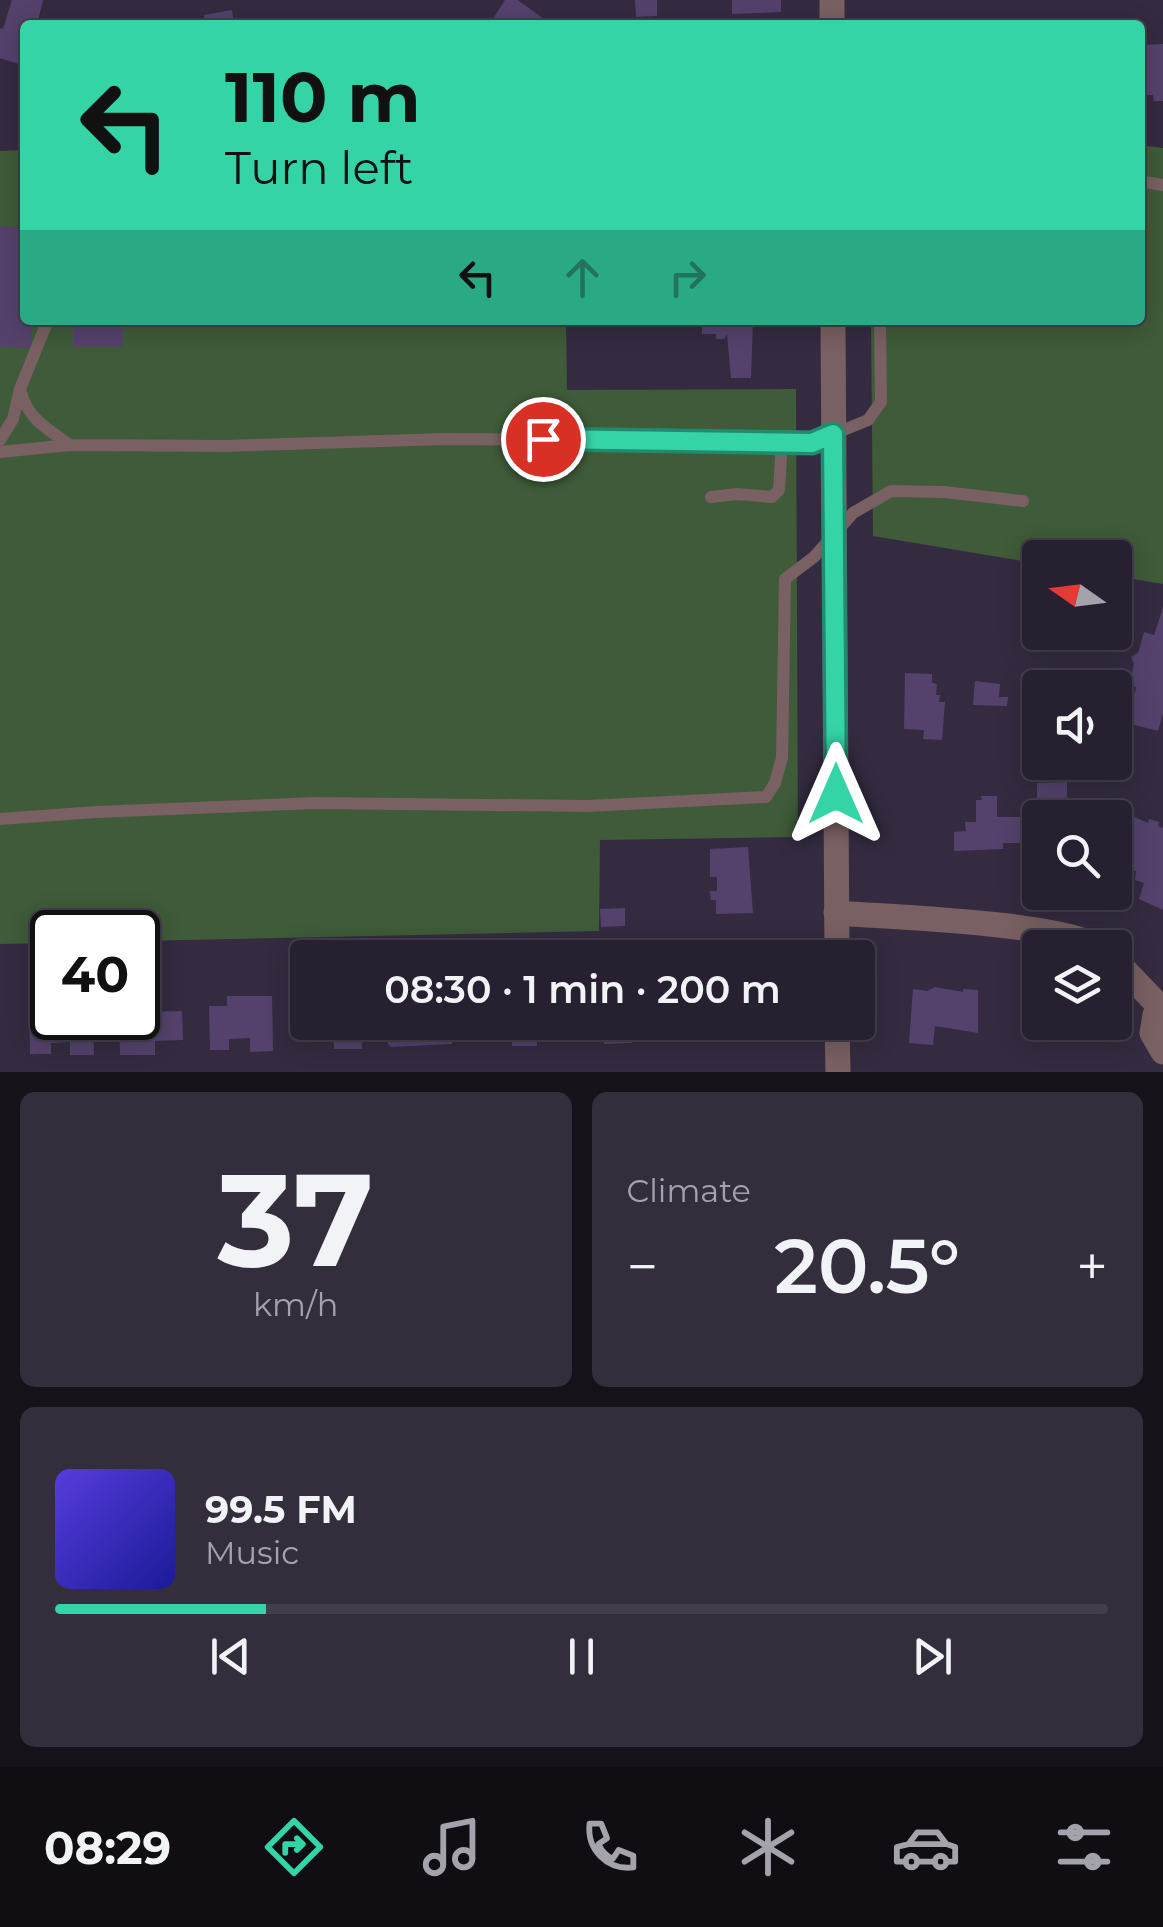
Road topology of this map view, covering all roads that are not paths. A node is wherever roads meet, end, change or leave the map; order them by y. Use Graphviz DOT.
graph roads {
  1 [pos="46,325"];
  2 [pos="832,325"];
  3 [pos="880,325"];
  4 [pos="20,390"];
  5 [pos="833,434"];
  6 [pos="0,440"];
  7 [pos="778,442"];
  8 [pos="70,445"];
  9 [pos="0,452"];
  10 [pos="711,497"];
  11 [pos="1022,501"];
  12 [pos="833,535"];
  13 [pos="0,819"];
  14 [pos="836,913"];
  15 [pos="1031,930"];
  16 [pos="836,940"];
  17 [pos="1132,977"];
  18 [pos="1162,1007"];
  19 [pos="837,1040"];
  20 [pos="1163,1052"];
  21 [pos="838,1072"];
  1 -- 4 [label="lane"];
  2 -- 5 [label="street"];
  3 -- 5 [label="lane"];
  4 -- 6 [label="lane"];
  4 -- 8 [label="lane"];
  5 -- 7 [label="lane"];
  5 -- 12 [label="street"];
  7 -- 8 [label="lane"];
  7 -- 10 [label="lane"];
  8 -- 9 [label="lane"];
  11 -- 12 [label="lane"];
  12 -- 13 [label="lane"];
  12 -- 14 [label="street"];
  14 -- 15 [label="street"];
  14 -- 16 [label="street"];
  17 -- 18 [label="street"];
  18 -- 20 [label="street"];
  19 -- 21 [label="street"];
}
